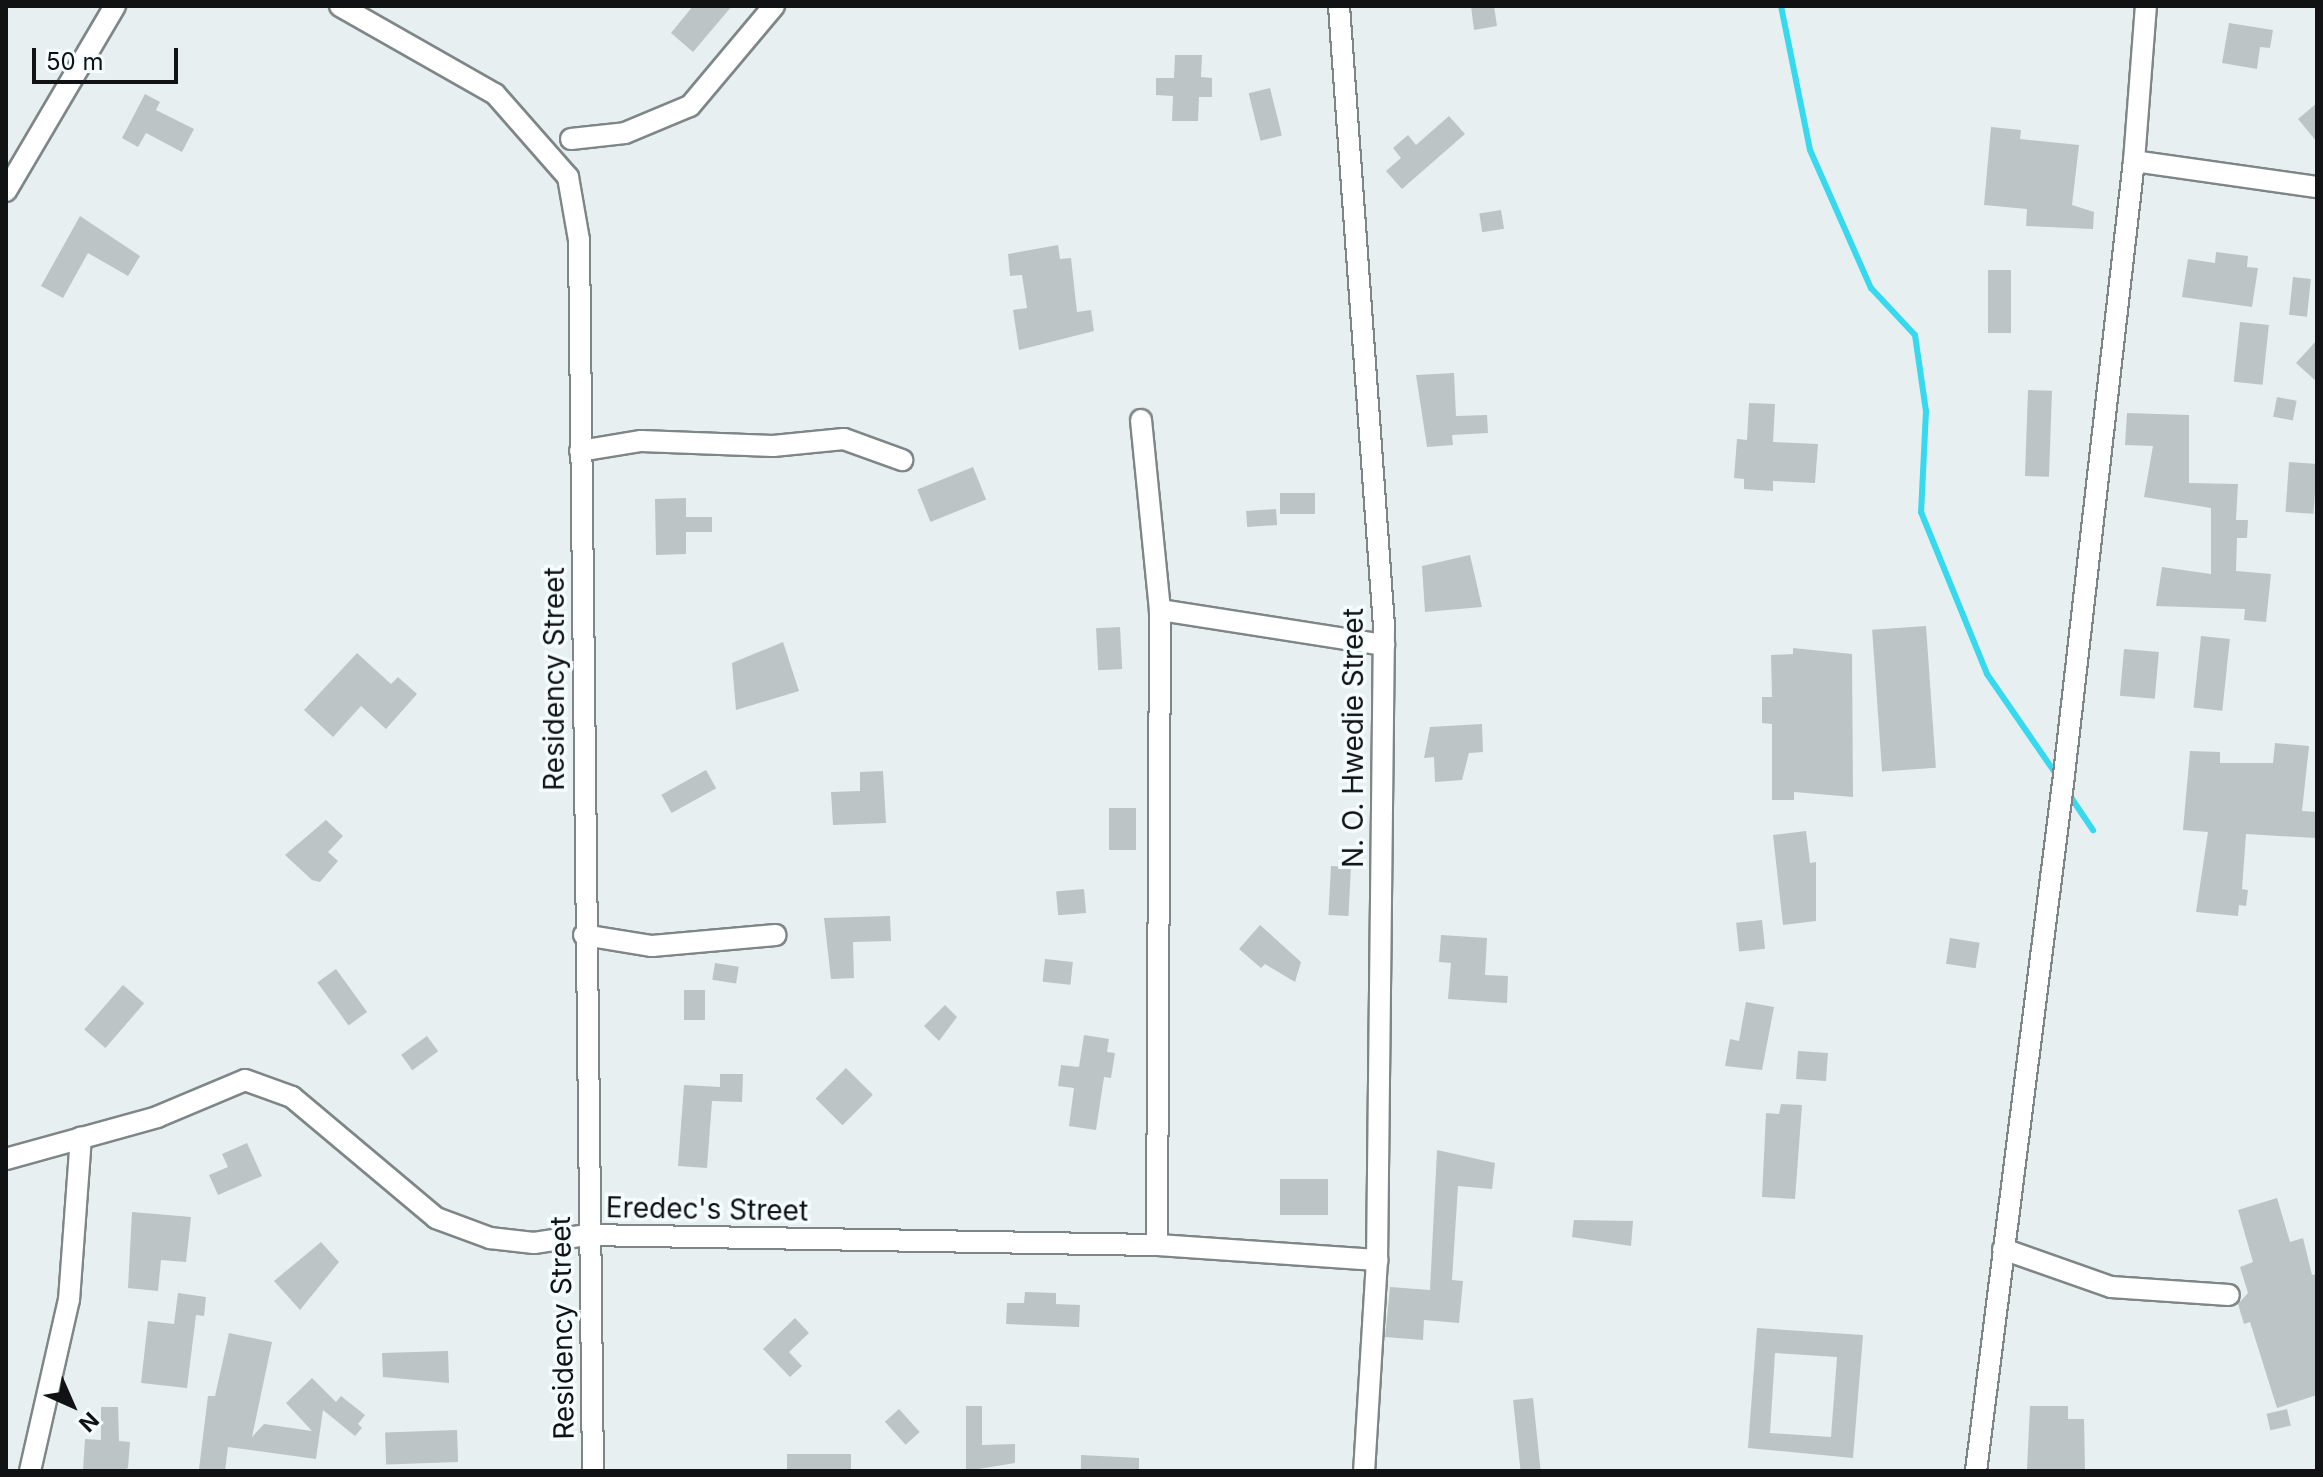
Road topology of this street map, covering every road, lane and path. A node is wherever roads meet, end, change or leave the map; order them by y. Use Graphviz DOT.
graph roads {
  1 [pos="115,6"];
  2 [pos="340,6"];
  3 [pos="774,6"];
  4 [pos="1339,6"];
  5 [pos="2146,6"];
  6 [pos="571,139"];
  7 [pos="2134,161"];
  8 [pos="2317,187"];
  9 [pos="6,191"];
  10 [pos="1141,420"];
  11 [pos="580,451"];
  12 [pos="902,460"];
  13 [pos="1160,610"];
  14 [pos="1384,645"];
  15 [pos="584,935"];
  16 [pos="776,935"];
  17 [pos="81,1137"];
  18 [pos="6,1159"];
  19 [pos="587,1235"];
  20 [pos="1157,1245"];
  21 [pos="2003,1249"];
  22 [pos="1377,1260"];
  23 [pos="2229,1295"];
  24 [pos="30,1471"];
  25 [pos="593,1471"];
  26 [pos="1364,1471"];
  27 [pos="1976,1471"];
  1 -- 9 [label="street"];
  2 -- 11 [label="street, Residency Street"];
  3 -- 6 [label="street"];
  4 -- 14 [label="street, N. O. Hwedie Street"];
  5 -- 7 [label="street"];
  7 -- 8 [label="street"];
  7 -- 21 [label="street"];
  10 -- 13 [label="street"];
  11 -- 12 [label="street"];
  11 -- 15 [label="street, Residency Street"];
  13 -- 14 [label="street"];
  13 -- 20 [label="street"];
  14 -- 22 [label="street, N. O. Hwedie Street"];
  15 -- 16 [label="street"];
  15 -- 19 [label="street, Residency Street"];
  17 -- 18 [label="street, Eredec's Street"];
  17 -- 19 [label="street, Eredec's Street"];
  17 -- 24 [label="street"];
  19 -- 20 [label="street, Eredec's Street"];
  19 -- 25 [label="street, Residency Street"];
  20 -- 22 [label="street, Eredec's Street"];
  21 -- 23 [label="street"];
  21 -- 27 [label="street"];
  22 -- 26 [label="street, N. O. Hwedie Street"];
}
